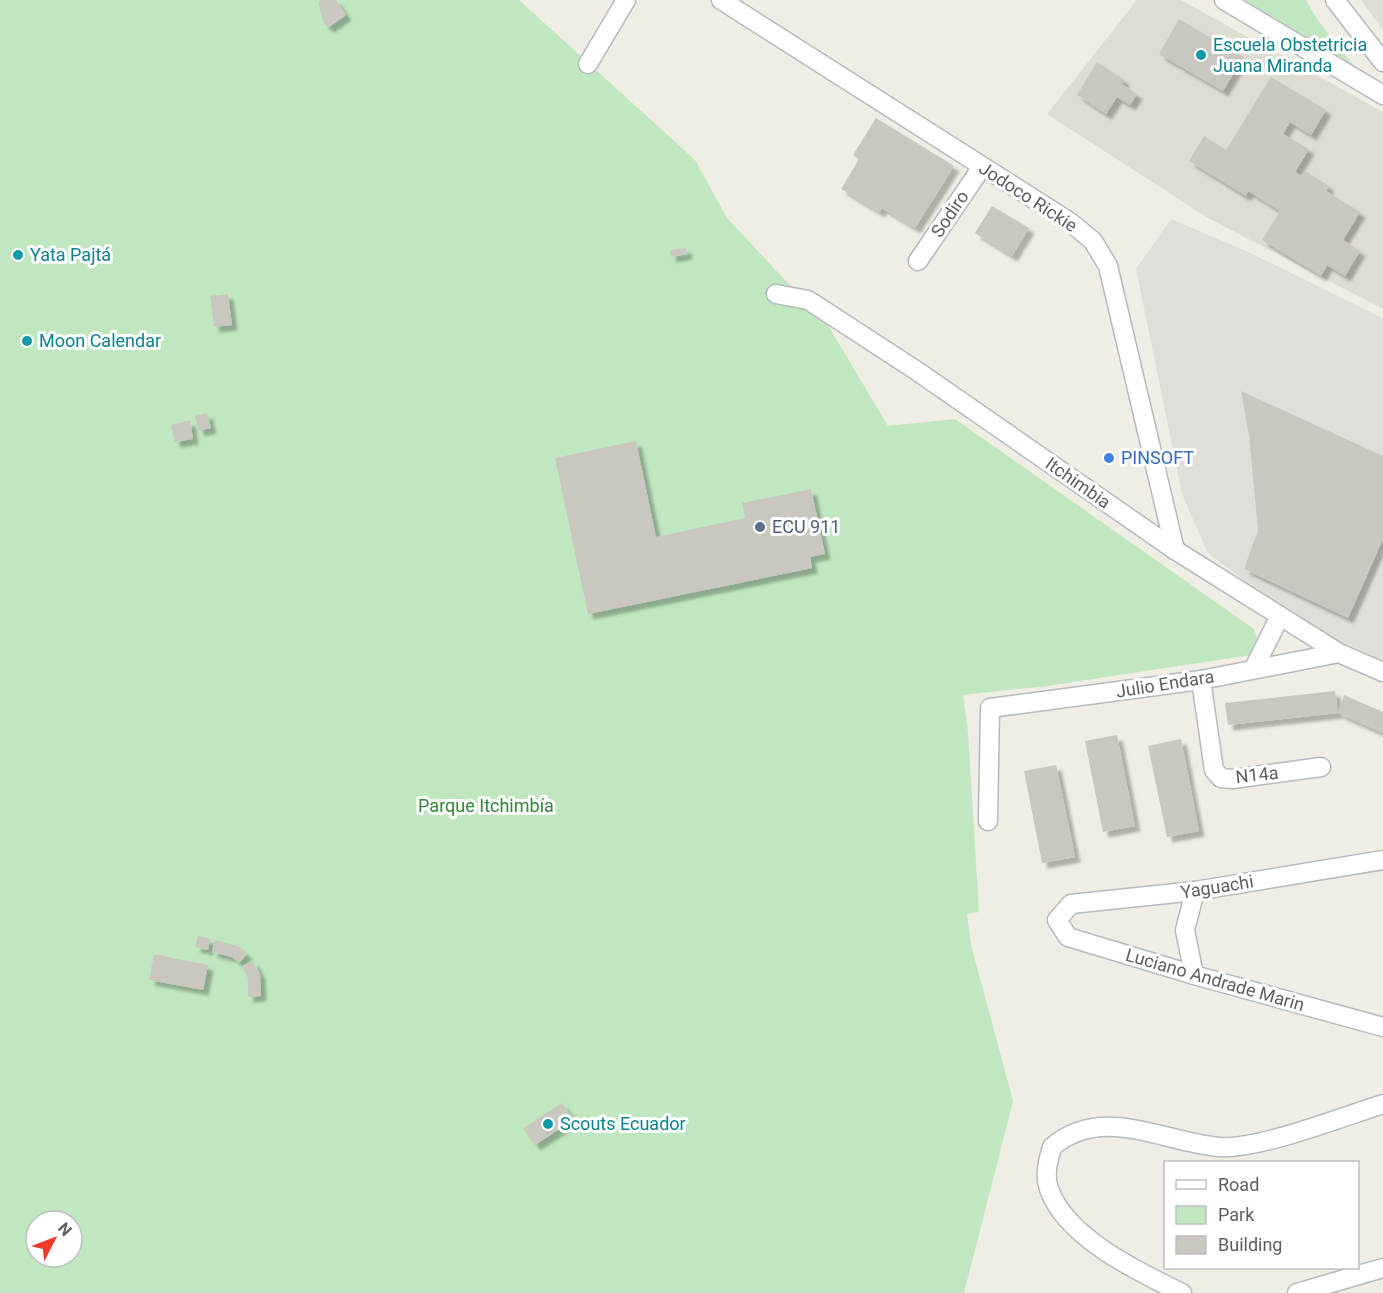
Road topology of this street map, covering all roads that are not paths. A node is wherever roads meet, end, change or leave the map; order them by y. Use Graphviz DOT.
graph roads {
  1 [pos="626,0"];
  2 [pos="721,0"];
  3 [pos="1224,0"];
  4 [pos="1335,0"];
  5 [pos="1383,62"];
  6 [pos="588,64"];
  7 [pos="1383,95"];
  8 [pos="982,166"];
  9 [pos="918,261"];
  10 [pos="776,294"];
  11 [pos="1175,550"];
  12 [pos="1280,616"];
  13 [pos="1340,653"];
  14 [pos="1254,668"];
  15 [pos="1383,672"];
  16 [pos="1201,680"];
  17 [pos="1321,767"];
  18 [pos="988,821"];
  19 [pos="1383,860"];
  20 [pos="1195,891"];
  21 [pos="1057,920"];
  22 [pos="1194,975"];
  23 [pos="1383,1027"];
  24 [pos="1383,1104"];
  25 [pos="1383,1268"];
  26 [pos="1182,1293"];
  27 [pos="1297,1293"];
  1 -- 6 [label="street"];
  2 -- 8 [label="street, Jodoco Rickie"];
  3 -- 7 [label="street"];
  4 -- 5 [label="street"];
  8 -- 9 [label="street, Sodiro"];
  8 -- 11 [label="street, Jodoco Rickie"];
  10 -- 11 [label="street, Itchimbia"];
  11 -- 12 [label="street, Itchimbia"];
  12 -- 13 [label="street, Itchimbia"];
  12 -- 14 [label="street"];
  13 -- 14 [label="street, Julio Endara"];
  13 -- 15 [label="street, Itchimbia"];
  14 -- 16 [label="street, Julio Endara"];
  16 -- 17 [label="street, N14a"];
  16 -- 18 [label="street, Julio Endara"];
  19 -- 20 [label="street, Yaguachi"];
  20 -- 21 [label="street, Yaguachi"];
  20 -- 22 [label="street"];
  21 -- 22 [label="street, Luciano Andrade Marin"];
  22 -- 23 [label="street, Luciano Andrade Marin"];
  24 -- 26 [label="street"];
  25 -- 27 [label="street"];
}
